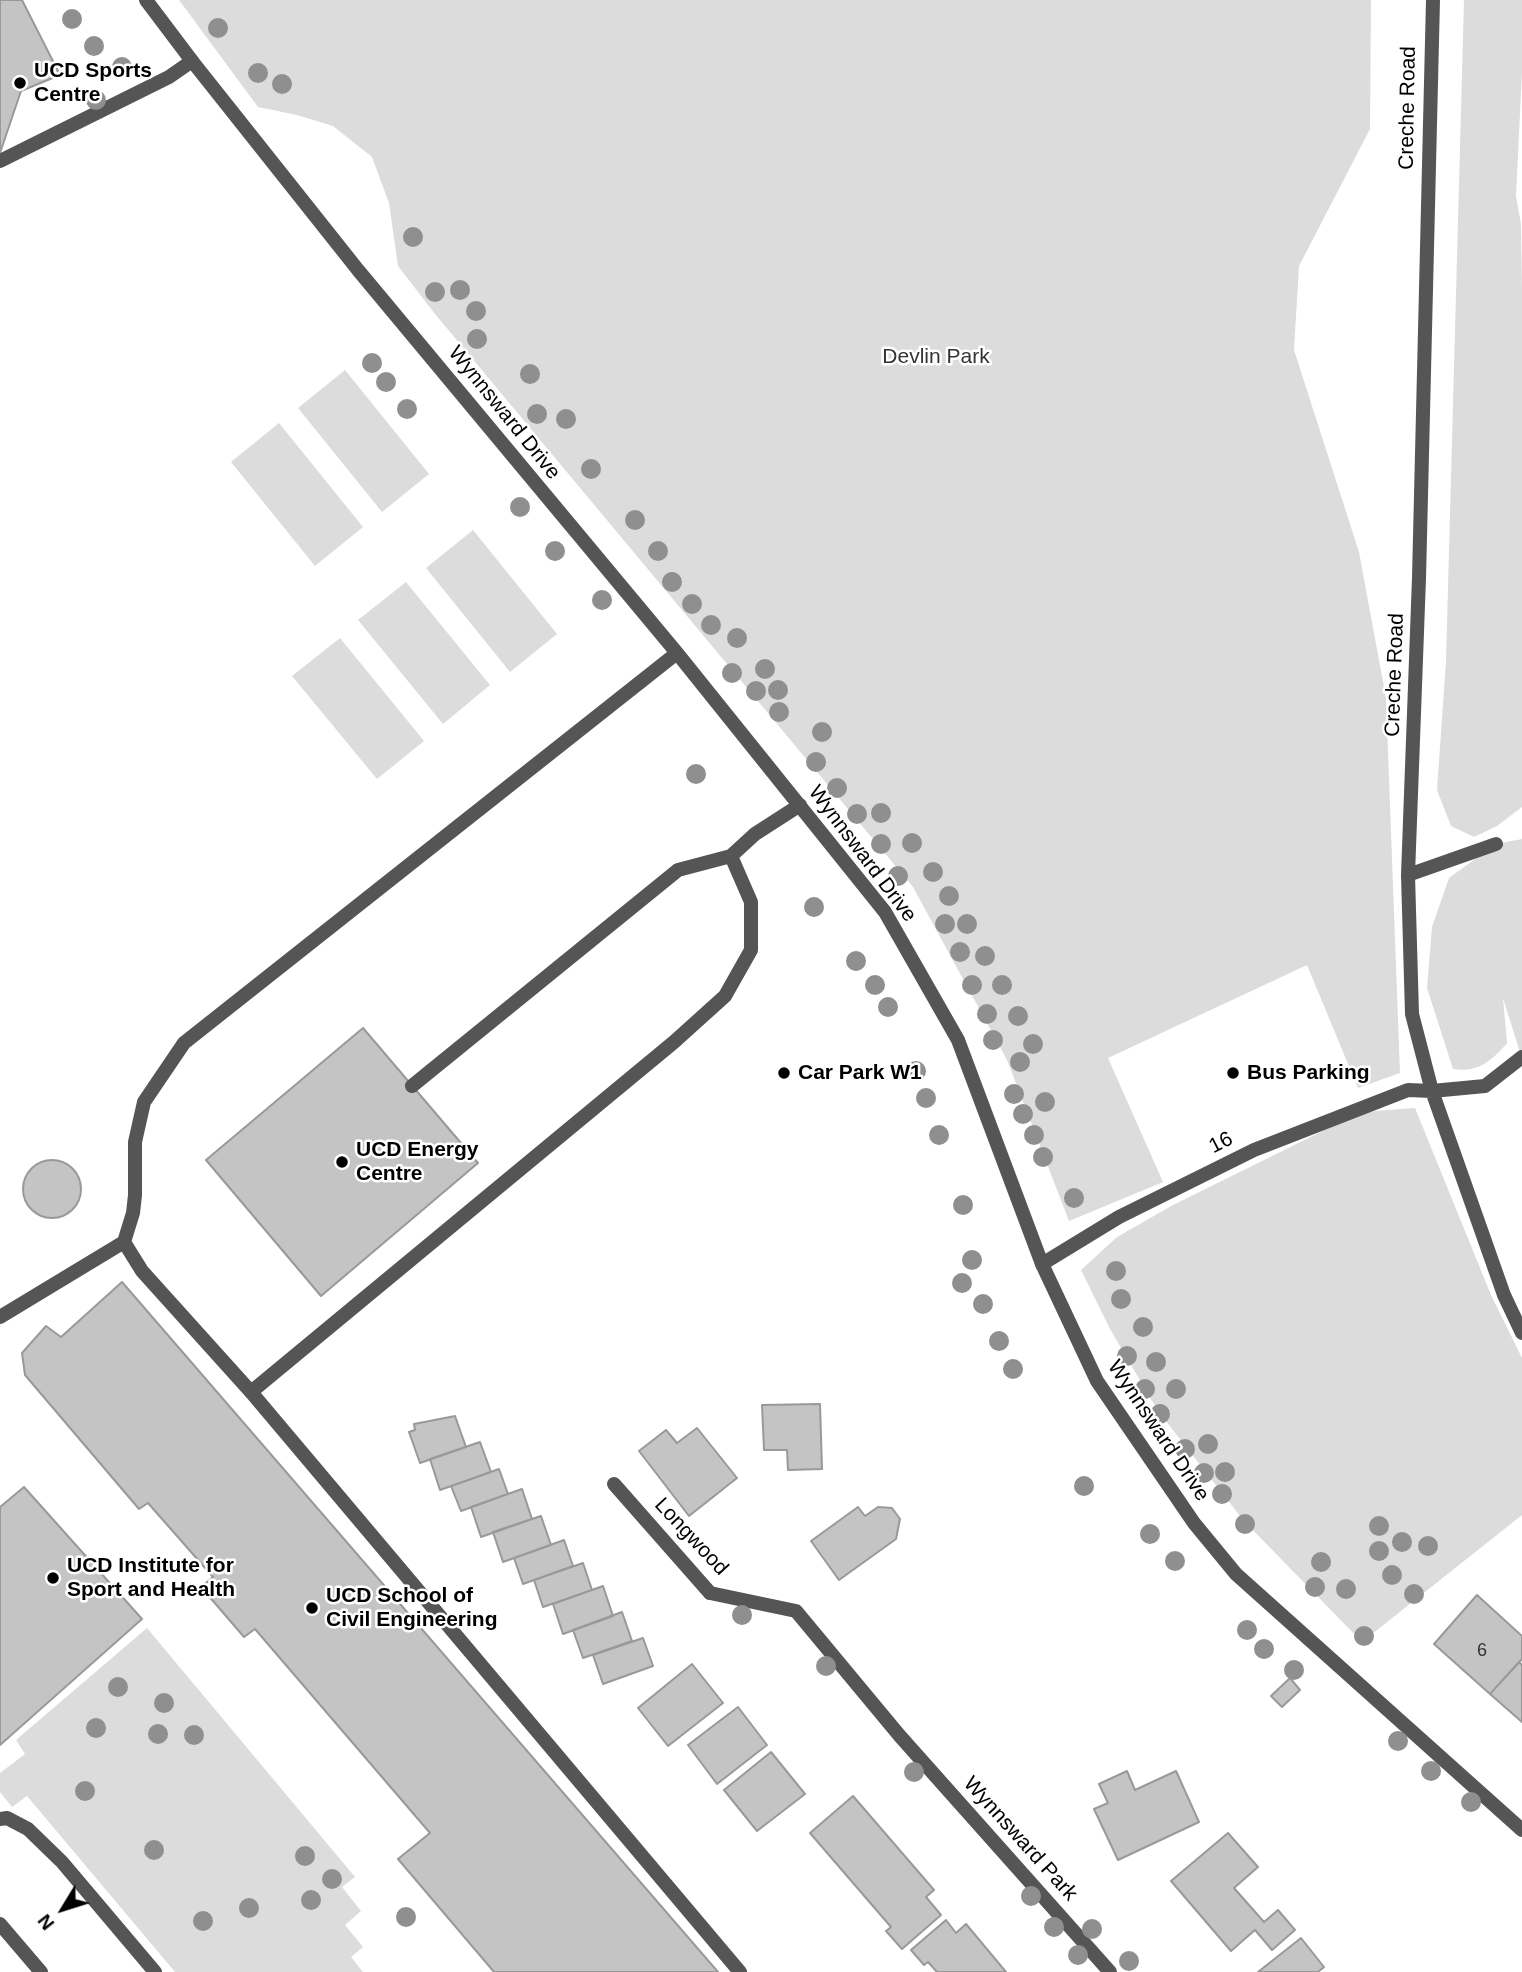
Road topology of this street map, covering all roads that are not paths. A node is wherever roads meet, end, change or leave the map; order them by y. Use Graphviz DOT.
graph roads {
  1 [pos="146,0"];
  2 [pos="1433,0"];
  3 [pos="192,61"];
  4 [pos="0,161"];
  5 [pos="677,653"];
  6 [pos="800,805"];
  7 [pos="1496,844"];
  8 [pos="731,856"];
  9 [pos="1408,875"];
  10 [pos="1522,1057"];
  11 [pos="412,1086"];
  12 [pos="1432,1091"];
  13 [pos="124,1242"];
  14 [pos="1042,1264"];
  15 [pos="0,1317"];
  16 [pos="1522,1333"];
  17 [pos="250,1392"];
  18 [pos="614,1484"];
  19 [pos="899,1735"];
  20 [pos="0,1819"];
  21 [pos="1522,1829"];
  22 [pos="0,1924"];
  23 [pos="41,1972"];
  24 [pos="155,1972"];
  25 [pos="740,1972"];
  26 [pos="1110,1972"];
  1 -- 3 [label="street, Wynnsward Drive"];
  2 -- 9 [label="street, Creche Road"];
  3 -- 4 [label="street"];
  3 -- 5 [label="street, Wynnsward Drive"];
  5 -- 6 [label="street, Wynnsward Drive"];
  5 -- 13 [label="street"];
  6 -- 8 [label="street"];
  6 -- 14 [label="street, Wynnsward Drive"];
  7 -- 9 [label="street"];
  8 -- 11 [label="street"];
  8 -- 17 [label="street"];
  9 -- 12 [label="street, Creche Road"];
  10 -- 12 [label="street, 16"];
  12 -- 14 [label="street, 16"];
  12 -- 16 [label="street, Creche Road"];
  13 -- 15 [label="street"];
  13 -- 17 [label="street"];
  14 -- 21 [label="street, Wynnsward Drive"];
  17 -- 25 [label="street"];
  18 -- 19 [label="street, Longwood"];
  19 -- 26 [label="street, Wynnsward Park"];
  20 -- 24 [label="street"];
  22 -- 23 [label="street"];
}
